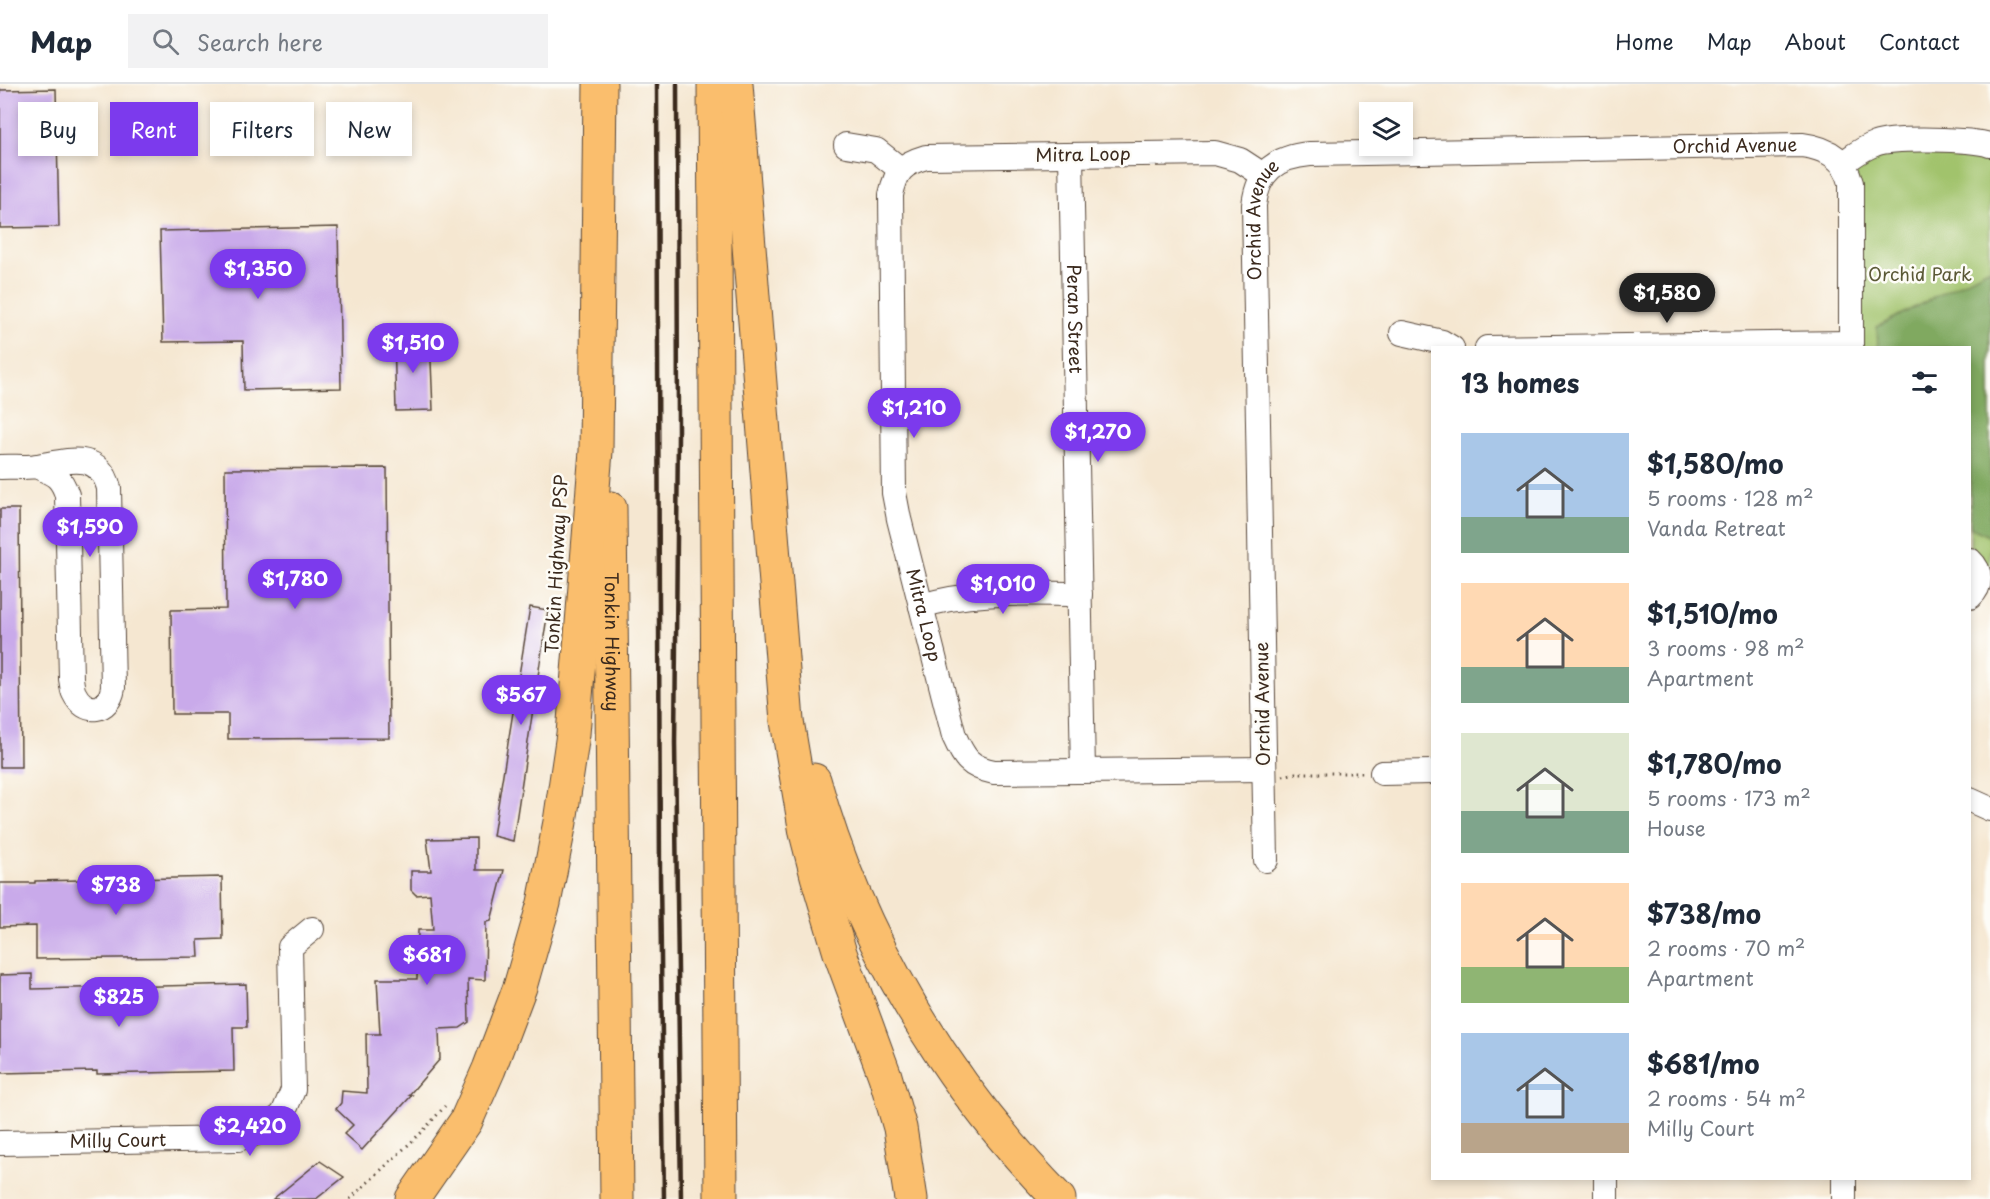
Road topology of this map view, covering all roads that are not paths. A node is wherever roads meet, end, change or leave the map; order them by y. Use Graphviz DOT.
graph roads {
  1 [pos="600,84"];
  2 [pos="606,84"];
  3 [pos="714,84"];
  4 [pos="736,84"];
  5 [pos="846,145"];
  6 [pos="1990,145"];
  7 [pos="1071,155"];
  8 [pos="1843,163"];
  9 [pos="900,169"];
  10 [pos="1263,175"];
  11 [pos="1402,333"];
  12 [pos="1850,345"];
  13 [pos="1449,346"];
  14 [pos="1496,346"];
  15 [pos="0,466"];
  16 [pos="36,466"];
  17 [pos="1979,572"];
  18 [pos="1080,594"];
  19 [pos="1971,596"];
  20 [pos="1971,602"];
  21 [pos="921,606"];
  22 [pos="1990,607"];
  23 [pos="778,608"];
  24 [pos="1083,771"];
  25 [pos="1431,772"];
  26 [pos="1382,773"];
  27 [pos="1264,775"];
  28 [pos="1971,800"];
  29 [pos="1990,809"];
  30 [pos="1266,860"];
  31 [pos="312,929"];
  32 [pos="0,1143"];
  33 [pos="1606,1180"];
  34 [pos="1844,1180"];
  35 [pos="412,1199"];
  36 [pos="617,1199"];
  37 [pos="721,1199"];
  38 [pos="911,1199"];
  39 [pos="1059,1199"];
  40 [pos="1606,1199"];
  41 [pos="1844,1199"];
  1 -- 35 [label="highway"];
  2 -- 36 [label="highway, Tonkin Highway"];
  3 -- 37 [label="highway"];
  4 -- 23 [label="highway"];
  5 -- 9 [label="street"];
  6 -- 8 [label="street"];
  7 -- 9 [label="street, Mitra Loop"];
  7 -- 10 [label="street, Mitra Loop"];
  7 -- 18 [label="street, Peran Street"];
  8 -- 10 [label="street, Orchid Avenue"];
  8 -- 12 [label="street"];
  9 -- 21 [label="street, Mitra Loop"];
  10 -- 27 [label="street, Orchid Avenue"];
  11 -- 13 [label="street"];
  12 -- 14 [label="street"];
  15 -- 16 [label="street"];
  16 -- 16 [label="street"];
  17 -- 19 [label="street"];
  18 -- 21 [label="street"];
  18 -- 24 [label="street, Peran Street"];
  20 -- 22 [label="street"];
  21 -- 24 [label="street, Mitra Loop"];
  23 -- 38 [label="highway"];
  23 -- 39 [label="highway"];
  24 -- 27 [label="street, Mitra Loop"];
  25 -- 26 [label="street"];
  27 -- 30 [label="street, Orchid Avenue"];
  28 -- 29 [label="street"];
  31 -- 32 [label="street, Milly Court"];
  33 -- 40 [label="street"];
  34 -- 41 [label="street"];
}
